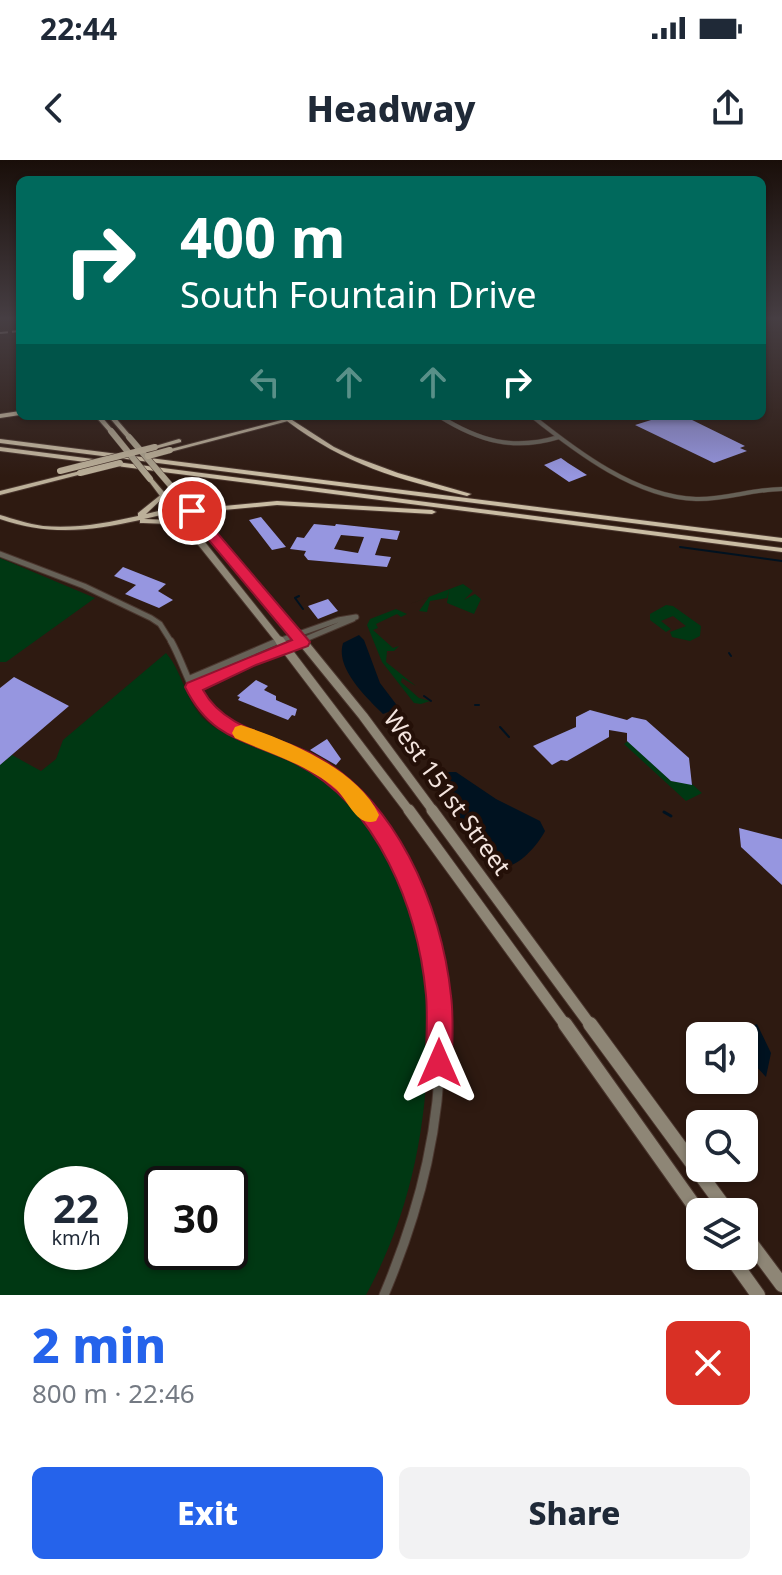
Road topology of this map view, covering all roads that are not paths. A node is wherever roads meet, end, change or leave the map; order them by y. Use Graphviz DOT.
graph roads {
  1 [pos="101,420"];
  2 [pos="114,420"];
  3 [pos="263,420"];
  4 [pos="269,420"];
  5 [pos="272,420"];
  6 [pos="286,420"];
  7 [pos="445,420"];
  8 [pos="537,420"];
  9 [pos="261,422"];
  10 [pos="559,437"];
  11 [pos="0,441"];
  12 [pos="0,449"];
  13 [pos="0,486"];
  14 [pos="782,489"];
  15 [pos="0,493"];
  16 [pos="163,495"];
  17 [pos="218,507"];
  18 [pos="192,511"];
  19 [pos="176,512"];
  20 [pos="484,512"];
  21 [pos="565,513"];
  22 [pos="0,517"];
  23 [pos="140,520"];
  24 [pos="0,524"];
  25 [pos="203,524"];
  26 [pos="189,528"];
  27 [pos="782,540"];
  28 [pos="782,550"];
  29 [pos="0,554"];
  30 [pos="300,639"];
  31 [pos="284,644"];
  32 [pos="191,683"];
  33 [pos="689,1198"];
  34 [pos="718,1198"];
  35 [pos="758,1253"];
  36 [pos="740,1270"];
  37 [pos="782,1285"];
  38 [pos="388,1293"];
  39 [pos="758,1295"];
  1 -- 16 [label="main road, West 151st Street, bridge"];
  2 -- 18 [label="main road, West 151st Street, bridge"];
  3 -- 9 [label="highway"];
  4 -- 9 [label="highway"];
  5 -- 15 [label="highway, bridge"];
  6 -- 21 [label="highway"];
  7 -- 10 [label="street"];
  8 -- 10 [label="street"];
  9 -- 13 [label="highway, bridge"];
  10 -- 14 [label="street"];
  11 -- 21 [label="highway"];
  12 -- 20 [label="highway"];
  16 -- 19 [label="main road, West 151st Street"];
  16 -- 23 [label="highway"];
  17 -- 18 [label="highway"];
  17 -- 20 [label="highway"];
  17 -- 25 [label="highway"];
  18 -- 19 [label="highway"];
  18 -- 25 [label="main road, West 151st Street"];
  19 -- 23 [label="highway"];
  19 -- 26 [label="main road, West 151st Street"];
  20 -- 28 [label="highway"];
  21 -- 27 [label="highway"];
  22 -- 23 [label="highway"];
  23 -- 24 [label="highway"];
  23 -- 26 [label="highway"];
  25 -- 30 [label="main road, West 151st Street"];
  26 -- 31 [label="main road, West 151st Street"];
  29 -- 32 [label="street"];
  30 -- 30 [label="street"];
  30 -- 31 [label="street"];
  30 -- 34 [label="main road, West 151st Street"];
  31 -- 32 [label="street"];
  31 -- 33 [label="main road, West 151st Street"];
  32 -- 38 [label="street"];
  35 -- 37 [label="main road"];
  36 -- 39 [label="main road"];
}
